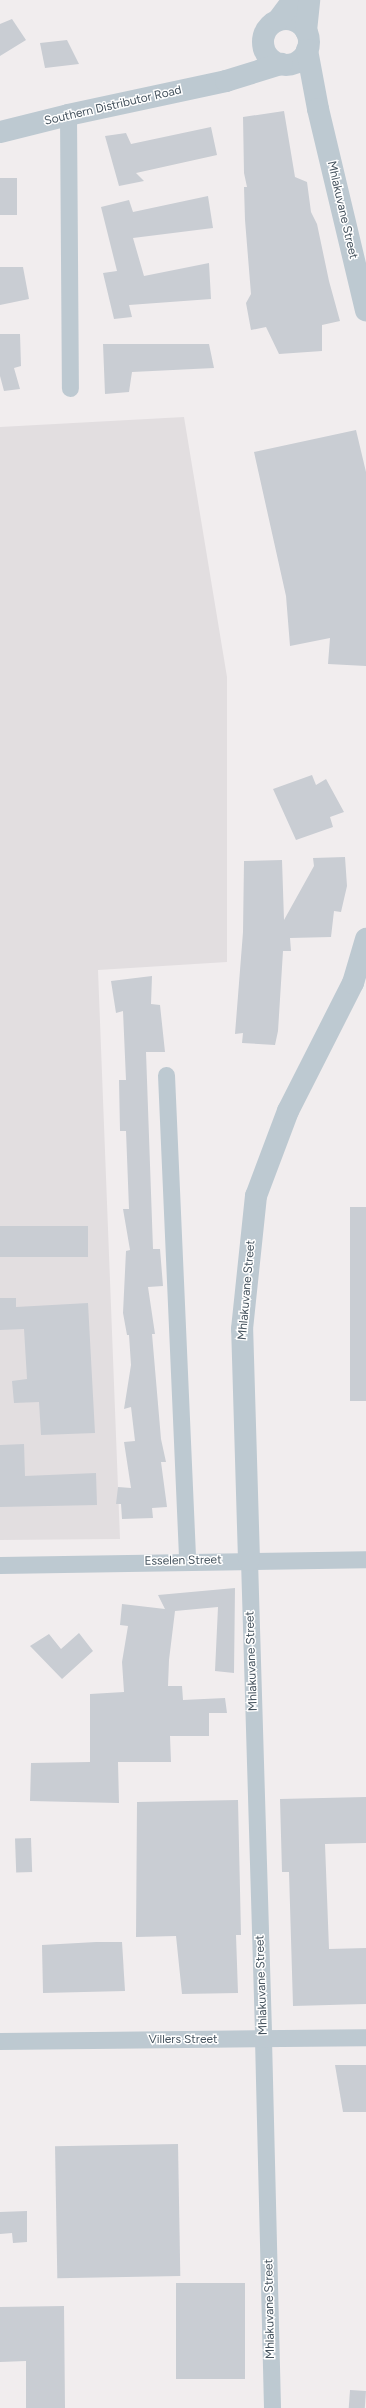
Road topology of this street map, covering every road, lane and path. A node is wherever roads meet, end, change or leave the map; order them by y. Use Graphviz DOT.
graph roads {
  1 [pos="293,0"];
  2 [pos="309,0"];
  3 [pos="278,20"];
  4 [pos="263,40"];
  5 [pos="306,40"];
  6 [pos="284,64"];
  7 [pos="226,81"];
  8 [pos="318,109"];
  9 [pos="68,115"];
  10 [pos="0,132"];
  11 [pos="366,310"];
  12 [pos="70,388"];
  13 [pos="366,938"];
  14 [pos="166,1075"];
  15 [pos="366,1559"];
  16 [pos="248,1560"];
  17 [pos="187,1561"];
  18 [pos="0,1565"];
  19 [pos="366,2038"];
  20 [pos="263,2039"];
  21 [pos="0,2041"];
  22 [pos="272,2408"];
  1 -- 3 [label="street"];
  2 -- 5 [label="street"];
  3 -- 4 [label="street"];
  3 -- 5 [label="street"];
  4 -- 6 [label="street"];
  4 -- 7 [label="street"];
  5 -- 6 [label="street"];
  5 -- 8 [label="street, Mhlakuvane Street"];
  6 -- 7 [label="street, Southern Distributor Road"];
  6 -- 8 [label="street, Mhlakuvane Street"];
  7 -- 9 [label="street, Southern Distributor Road"];
  8 -- 11 [label="street, Mhlakuvane Street"];
  9 -- 10 [label="street, Southern Distributor Road"];
  9 -- 12 [label="street"];
  13 -- 16 [label="street, Mhlakuvane Street"];
  14 -- 17 [label="street"];
  15 -- 16 [label="street, Esselen Street"];
  16 -- 17 [label="street, Esselen Street"];
  16 -- 20 [label="street, Mhlakuvane Street"];
  17 -- 18 [label="street, Esselen Street"];
  19 -- 20 [label="street, Villers Street"];
  20 -- 21 [label="street, Villers Street"];
  20 -- 22 [label="street, Mhlakuvane Street"];
}
